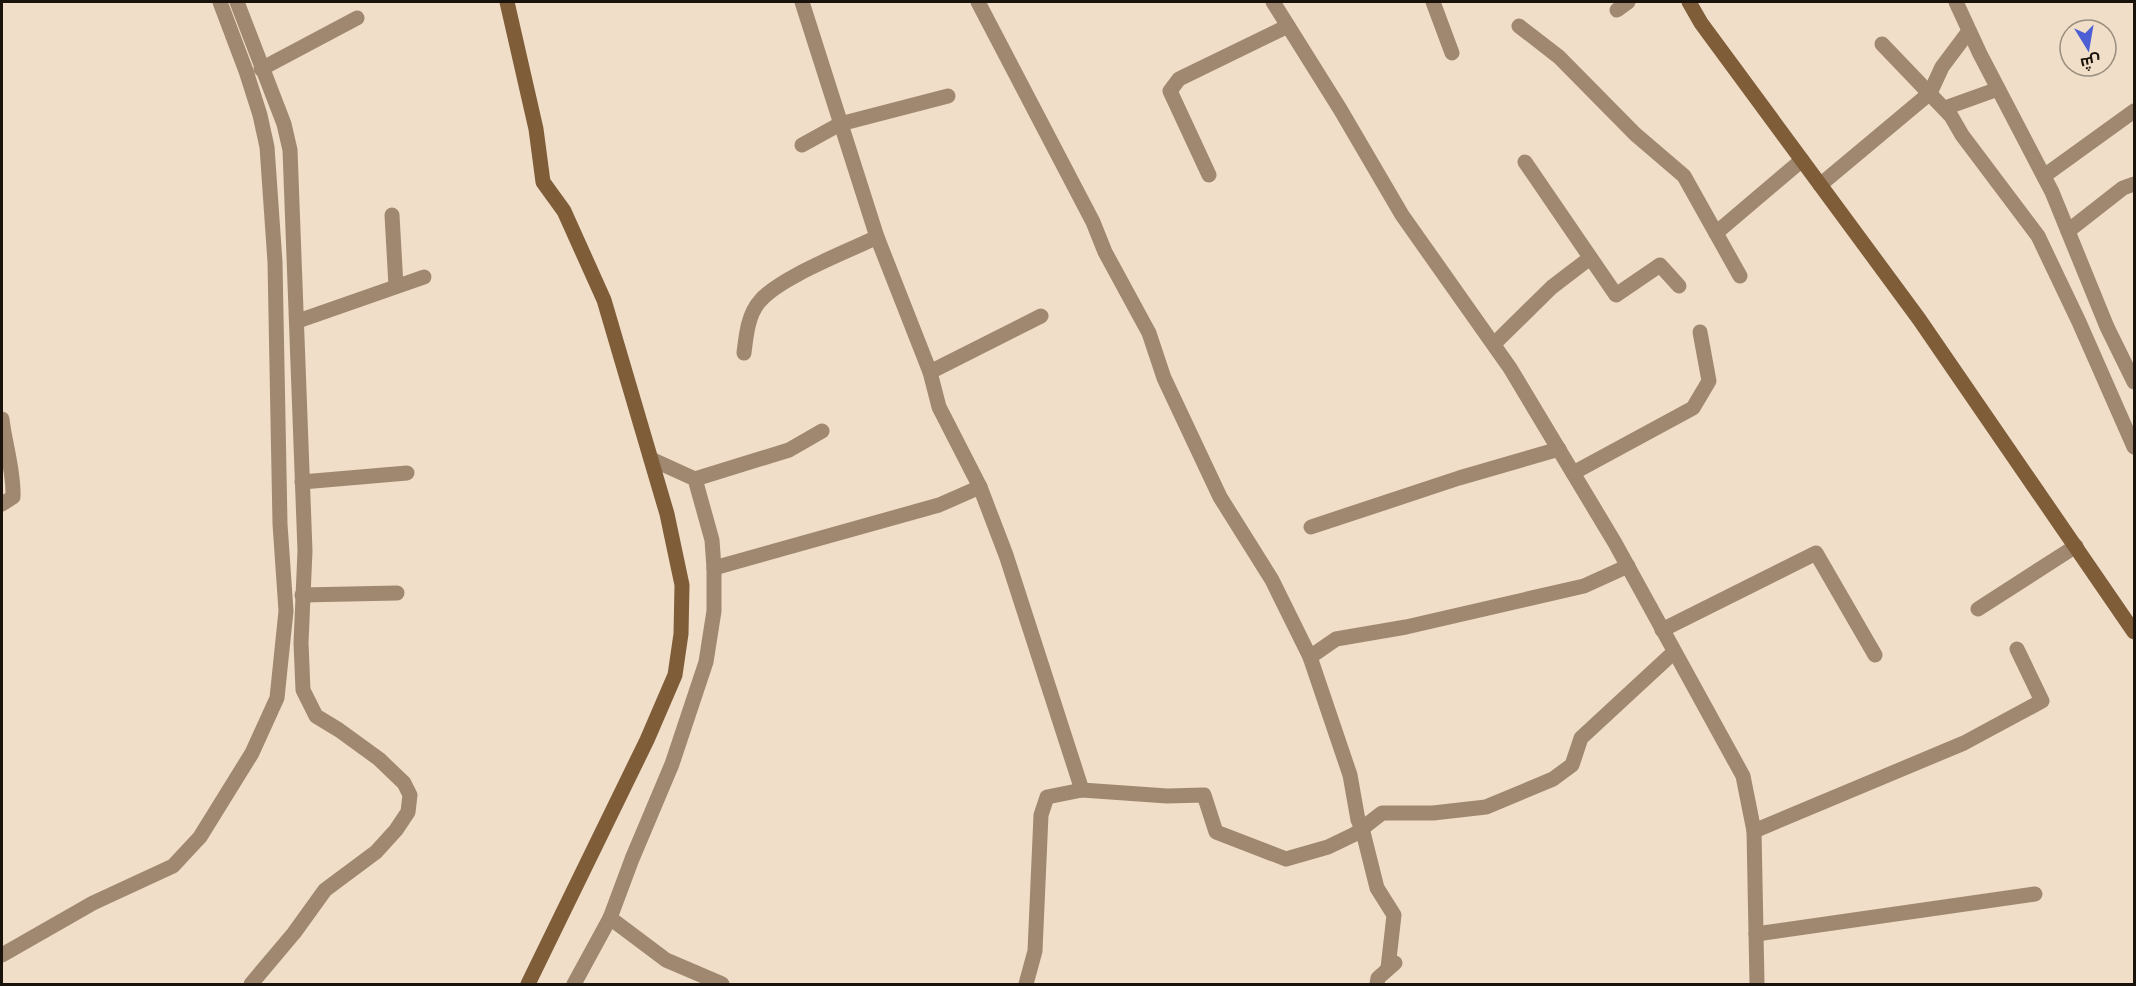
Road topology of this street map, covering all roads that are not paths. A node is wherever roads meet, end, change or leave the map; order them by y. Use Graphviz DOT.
graph roads {
  1 [pos="220,2"];
  2 [pos="237,2"];
  3 [pos="507,2"];
  4 [pos="802,2"];
  5 [pos="978,2"];
  6 [pos="1273,2"];
  7 [pos="1433,2"];
  8 [pos="1689,2"];
  9 [pos="1956,2"];
  10 [pos="357,18"];
  11 [pos="1288,26"];
  12 [pos="1519,26"];
  13 [pos="1969,31"];
  14 [pos="1882,44"];
  15 [pos="1452,53"];
  16 [pos="261,69"];
  17 [pos="1998,89"];
  18 [pos="1930,93"];
  19 [pos="948,96"];
  20 [pos="1945,108"];
  21 [pos="2134,111"];
  22 [pos="840,124"];
  23 [pos="802,145"];
  24 [pos="1802,160"];
  25 [pos="1525,162"];
  26 [pos="1209,175"];
  27 [pos="2044,176"];
  28 [pos="2134,184"];
  29 [pos="1820,185"];
  30 [pos="392,215"];
  31 [pos="2068,231"];
  32 [pos="1716,233"];
  33 [pos="877,237"];
  34 [pos="1590,258"];
  35 [pos="1740,276"];
  36 [pos="424,278"];
  37 [pos="396,286"];
  38 [pos="1679,286"];
  39 [pos="1041,316"];
  40 [pos="298,321"];
  41 [pos="1700,332"];
  42 [pos="1494,344"];
  43 [pos="744,353"];
  44 [pos="930,372"];
  45 [pos="2134,382"];
  46 [pos="2,419"];
  47 [pos="822,431"];
  48 [pos="2134,447"];
  49 [pos="1559,450"];
  50 [pos="651,459"];
  51 [pos="407,472"];
  52 [pos="1573,473"];
  53 [pos="695,479"];
  54 [pos="302,482"];
  55 [pos="980,487"];
  56 [pos="2,504"];
  57 [pos="1311,527"];
  58 [pos="2076,546"];
  59 [pos="1628,566"];
  60 [pos="714,568"];
  61 [pos="397,593"];
  62 [pos="302,595"];
  63 [pos="1978,609"];
  64 [pos="1662,630"];
  65 [pos="2134,632"];
  66 [pos="2017,649"];
  67 [pos="1674,652"];
  68 [pos="1875,655"];
  69 [pos="1310,657"];
  70 [pos="1082,790"];
  71 [pos="1362,828"];
  72 [pos="1754,831"];
  73 [pos="2035,894"];
  74 [pos="610,918"];
  75 [pos="1756,934"];
  76 [pos="2,955"];
  77 [pos="251,984"];
  78 [pos="528,984"];
  79 [pos="574,984"];
  80 [pos="722,984"];
  81 [pos="1026,984"];
  82 [pos="1377,984"];
  83 [pos="1757,984"];
  1 -- 76 [label="street"];
  2 -- 16 [label="street"];
  3 -- 50 [label="street"];
  4 -- 22 [label="street"];
  5 -- 69 [label="street"];
  6 -- 11 [label="street"];
  7 -- 15 [label="street"];
  8 -- 24 [label="street"];
  9 -- 13 [label="street"];
  10 -- 16 [label="street"];
  11 -- 26 [label="street"];
  11 -- 42 [label="street"];
  12 -- 32 [label="street"];
  13 -- 17 [label="street"];
  13 -- 18 [label="street"];
  14 -- 18 [label="street"];
  16 -- 40 [label="street"];
  17 -- 20 [label="street"];
  17 -- 27 [label="street"];
  18 -- 20 [label="street"];
  18 -- 29 [label="street"];
  19 -- 22 [label="street"];
  20 -- 48 [label="street"];
  21 -- 27 [label="street"];
  22 -- 23 [label="street"];
  22 -- 33 [label="street"];
  24 -- 29 [label="street"];
  24 -- 32 [label="street"];
  25 -- 34 [label="street"];
  27 -- 31 [label="street"];
  28 -- 31 [label="street"];
  29 -- 58 [label="street"];
  30 -- 37 [label="street"];
  31 -- 45 [label="street"];
  32 -- 35 [label="street"];
  33 -- 43 [label="street"];
  33 -- 44 [label="street"];
  34 -- 38 [label="street"];
  34 -- 42 [label="street"];
  36 -- 37 [label="street"];
  37 -- 40 [label="street"];
  39 -- 44 [label="street"];
  40 -- 54 [label="street"];
  41 -- 52 [label="street"];
  42 -- 49 [label="street"];
  44 -- 55 [label="street"];
  46 -- 56 [label="street"];
  47 -- 53 [label="street"];
  49 -- 52 [label="street"];
  49 -- 57 [label="street"];
  50 -- 53 [label="street"];
  50 -- 78 [label="street"];
  51 -- 54 [label="street"];
  52 -- 59 [label="street"];
  53 -- 60 [label="street"];
  54 -- 62 [label="street"];
  55 -- 60 [label="street"];
  55 -- 70 [label="street"];
  58 -- 63 [label="street"];
  58 -- 65 [label="street"];
  59 -- 64 [label="street"];
  59 -- 69 [label="street"];
  60 -- 74 [label="street"];
  61 -- 62 [label="street"];
  62 -- 77 [label="street"];
  64 -- 67 [label="street"];
  64 -- 68 [label="street"];
  66 -- 72 [label="street"];
  67 -- 71 [label="street"];
  67 -- 72 [label="street"];
  69 -- 71 [label="street"];
  70 -- 71 [label="street"];
  70 -- 81 [label="street"];
  71 -- 82 [label="street"];
  72 -- 75 [label="street"];
  73 -- 75 [label="street"];
  74 -- 79 [label="street"];
  74 -- 80 [label="street"];
  75 -- 83 [label="street"];
}
